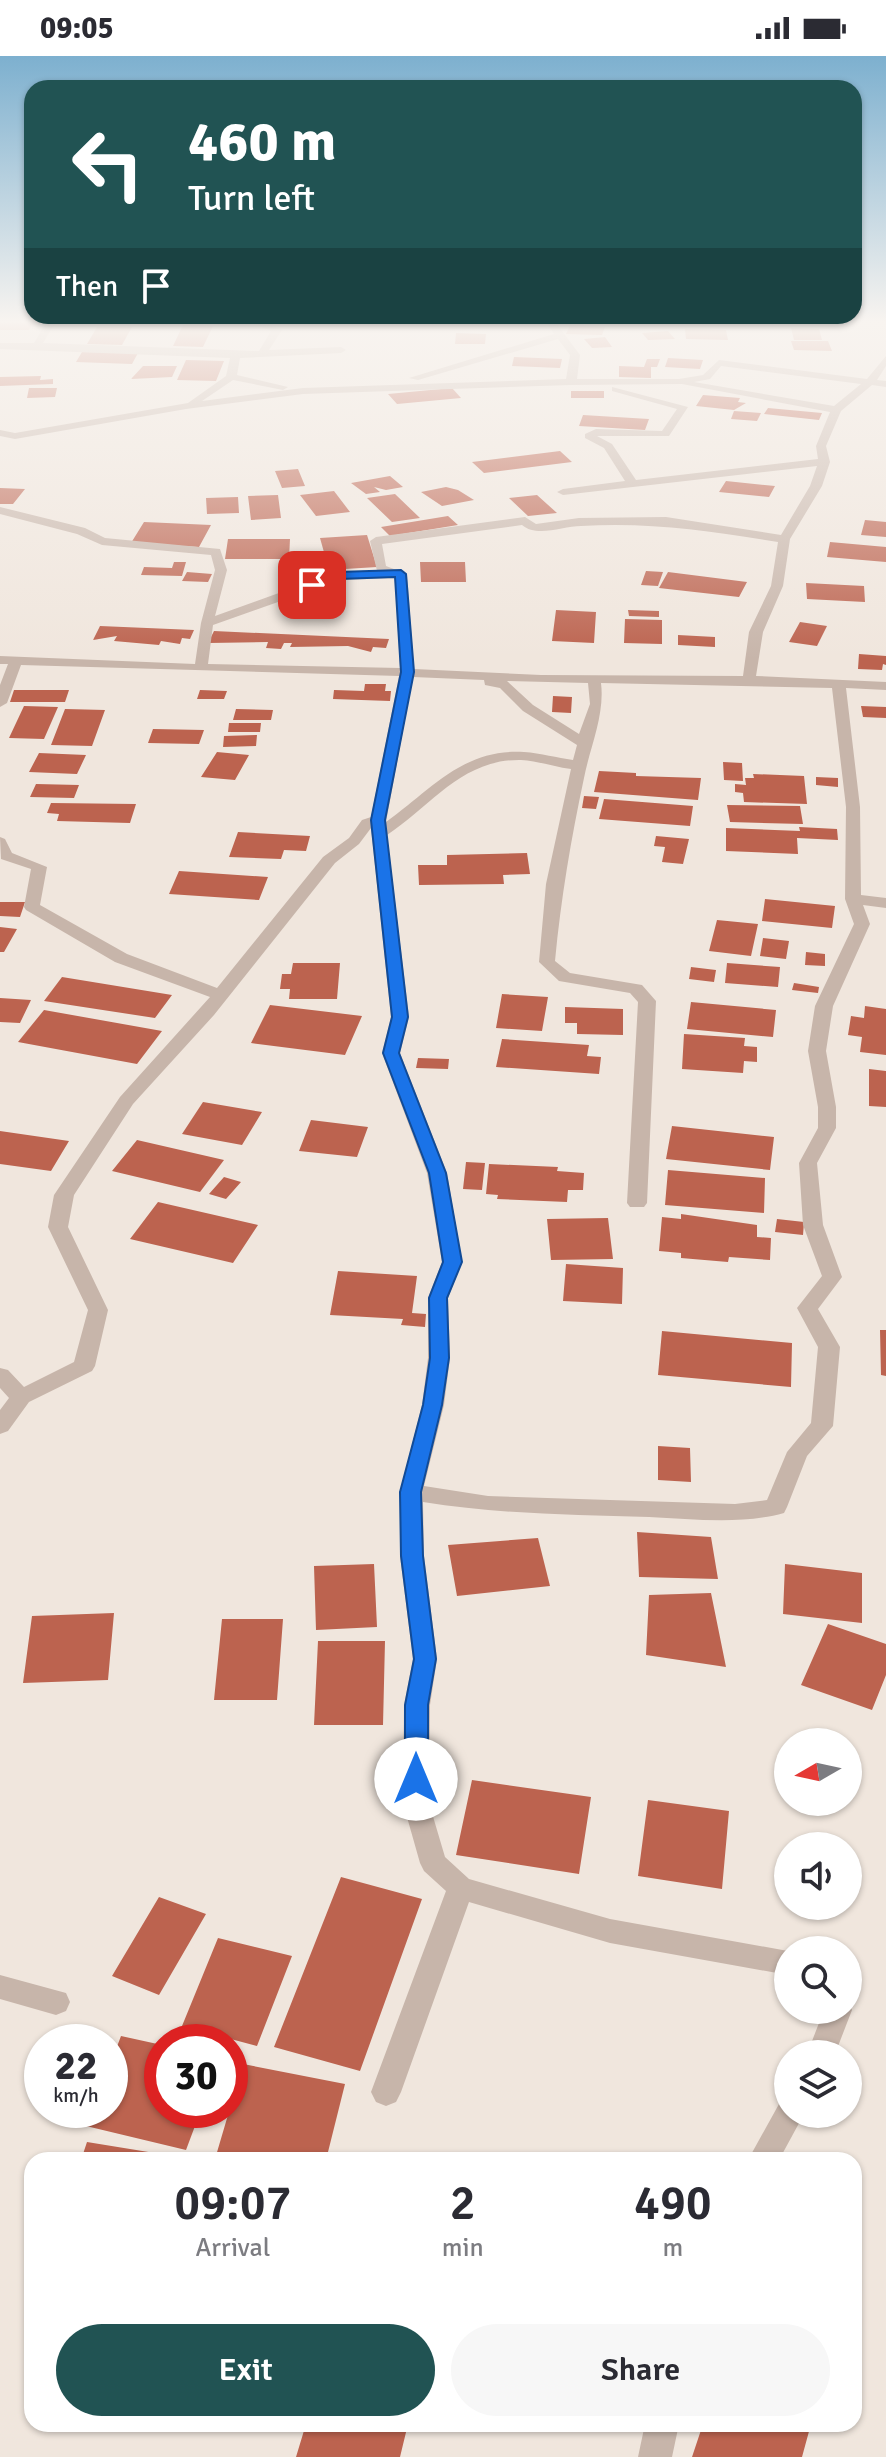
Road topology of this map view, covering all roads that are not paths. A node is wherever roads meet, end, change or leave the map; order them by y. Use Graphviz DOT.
graph roads {
  1 [pos="10,435"];
  2 [pos="20,435"];
  3 [pos="591,435"];
  4 [pos="826,435"];
  5 [pos="15,436"];
  6 [pos="0,441"];
  7 [pos="824,462"];
  8 [pos="632,483"];
  9 [pos="563,492"];
  10 [pos="0,510"];
  11 [pos="784,539"];
  12 [pos="401,574"];
  13 [pos="207,623"];
  14 [pos="17,659"];
  15 [pos="0,660"];
  16 [pos="201,668"];
  17 [pos="407,672"];
  18 [pos="466,677"];
  19 [pos="594,680"];
  20 [pos="749,680"];
  21 [pos="838,682"];
  22 [pos="886,686"];
  23 [pos="0,703"];
  24 [pos="585,744"];
  25 [pos="580,765"];
  26 [pos="379,826"];
  27 [pos="0,842"];
  28 [pos="853,899"];
  29 [pos="886,903"];
  30 [pos="219,995"];
  31 [pos="637,1203"];
  32 [pos="0,1375"];
  33 [pos="21,1397"];
  34 [pos="0,1426"];
  35 [pos="411,1492"];
  36 [pos="461,1888"];
  37 [pos="774,1960"];
  38 [pos="0,1987"];
  39 [pos="56,2002"];
  40 [pos="386,2092"];
  41 [pos="781,2128"];
  42 [pos="768,2152"];
  43 [pos="660,2432"];
  44 [pos="655,2457"];
  1 -- 5 [label="street"];
  2 -- 5 [label="street"];
  3 -- 8 [label="street"];
  4 -- 7 [label="street"];
  5 -- 6 [label="street"];
  7 -- 8 [label="street"];
  7 -- 11 [label="street"];
  8 -- 9 [label="street"];
  10 -- 13 [label="street"];
  11 -- 12 [label="street"];
  11 -- 20 [label="street"];
  12 -- 13 [label="street"];
  12 -- 17 [label="street"];
  13 -- 16 [label="street"];
  14 -- 15 [label="street"];
  14 -- 16 [label="street"];
  14 -- 23 [label="street"];
  16 -- 17 [label="street"];
  17 -- 18 [label="street"];
  17 -- 26 [label="street"];
  18 -- 19 [label="street"];
  18 -- 24 [label="street"];
  19 -- 20 [label="street"];
  19 -- 24 [label="street"];
  20 -- 21 [label="street"];
  21 -- 22 [label="street"];
  21 -- 28 [label="street"];
  24 -- 25 [label="street"];
  25 -- 26 [label="street"];
  25 -- 31 [label="street"];
  26 -- 30 [label="street"];
  26 -- 35 [label="street"];
  27 -- 30 [label="street"];
  28 -- 29 [label="street"];
  28 -- 35 [label="street"];
  30 -- 33 [label="street"];
  32 -- 33 [label="street"];
  33 -- 34 [label="street"];
  35 -- 36 [label="street"];
  36 -- 37 [label="street"];
  36 -- 40 [label="street"];
  38 -- 39 [label="street"];
  41 -- 42 [label="street"];
  43 -- 44 [label="street"];
}
